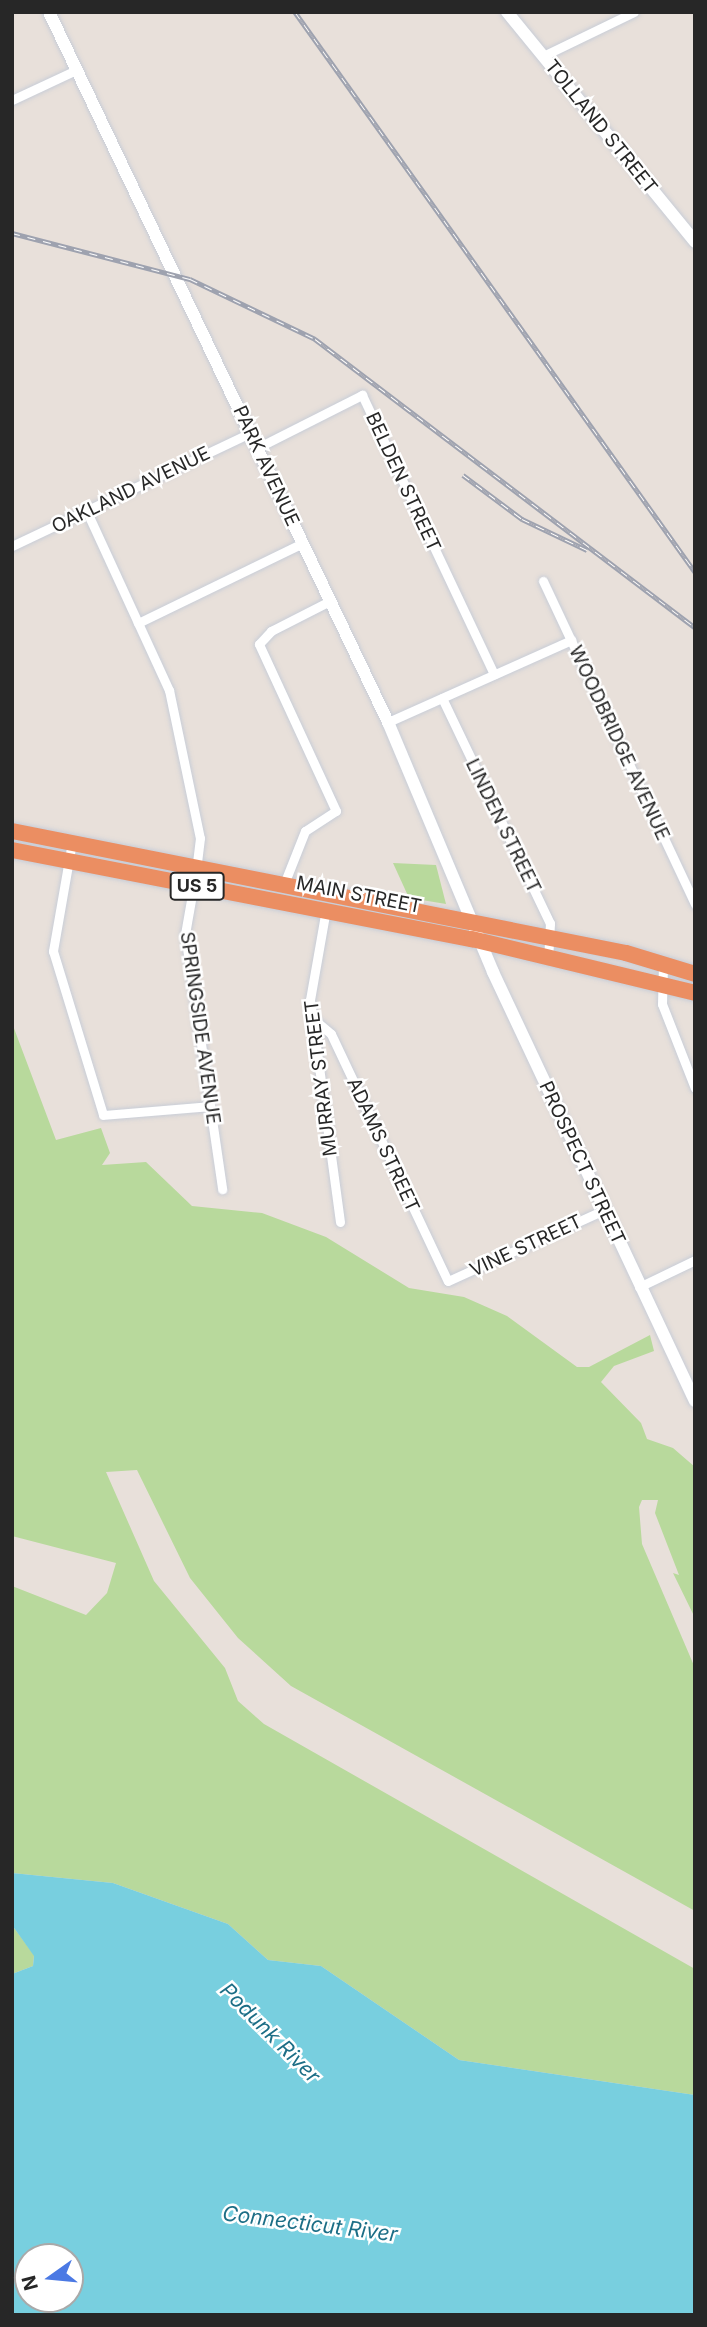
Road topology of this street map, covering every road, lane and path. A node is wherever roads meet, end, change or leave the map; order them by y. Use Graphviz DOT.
graph roads {
  1 [pos="49,12"];
  2 [pos="507,12"];
  3 [pos="634,12"];
  4 [pos="543,56"];
  5 [pos="76,71"];
  6 [pos="12,100"];
  7 [pos="695,242"];
  8 [pos="250,433"];
  9 [pos="257,448"];
  10 [pos="87,512"];
  11 [pos="303,543"];
  12 [pos="12,546"];
  13 [pos="543,581"];
  14 [pos="330,601"];
  15 [pos="138,623"];
  16 [pos="571,640"];
  17 [pos="495,674"];
  18 [pos="442,698"];
  19 [pos="387,722"];
  20 [pos="12,831"];
  21 [pos="72,842"];
  22 [pos="12,850"];
  23 [pos="68,860"];
  24 [pos="197,867"];
  25 [pos="284,884"];
  26 [pos="193,885"];
  27 [pos="327,902"];
  28 [pos="695,904"];
  29 [pos="473,923"];
  30 [pos="552,939"];
  31 [pos="481,941"];
  32 [pos="548,957"];
  33 [pos="663,964"];
  34 [pos="695,974"];
  35 [pos="659,984"];
  36 [pos="695,993"];
  37 [pos="311,1017"];
  38 [pos="695,1088"];
  39 [pos="210,1105"];
  40 [pos="222,1189"];
  41 [pos="604,1210"];
  42 [pos="340,1222"];
  43 [pos="695,1260"];
  44 [pos="448,1281"];
  45 [pos="639,1287"];
  46 [pos="695,1401"];
  1 -- 5 [label="street, PARK AVENUE"];
  2 -- 4 [label="street, TOLLAND STREET"];
  3 -- 4 [label="street"];
  4 -- 7 [label="street, TOLLAND STREET"];
  5 -- 6 [label="street"];
  5 -- 8 [label="street, PARK AVENUE"];
  8 -- 9 [label="street, PARK AVENUE"];
  8 -- 10 [label="street, OAKLAND AVENUE"];
  9 -- 11 [label="street, PARK AVENUE"];
  9 -- 17 [label="street, BELDEN STREET"];
  10 -- 12 [label="street, OAKLAND AVENUE"];
  10 -- 15 [label="street, SPRINGSIDE AVENUE"];
  11 -- 14 [label="street, PARK AVENUE"];
  11 -- 15 [label="street"];
  13 -- 16 [label="street, WOODBRIDGE AVENUE"];
  14 -- 19 [label="street, PARK AVENUE"];
  14 -- 25 [label="street"];
  15 -- 24 [label="street, SPRINGSIDE AVENUE"];
  16 -- 17 [label="street"];
  16 -- 28 [label="street, WOODBRIDGE AVENUE"];
  17 -- 18 [label="street"];
  18 -- 19 [label="street"];
  18 -- 30 [label="street, LINDEN STREET"];
  19 -- 29 [label="street, PARK AVENUE"];
  20 -- 21 [label="highway, MAIN STREET / US 5"];
  21 -- 23 [label="street"];
  21 -- 24 [label="highway, MAIN STREET / US 5"];
  22 -- 23 [label="highway, MAIN STREET / US 5"];
  23 -- 26 [label="highway, MAIN STREET / US 5"];
  23 -- 39 [label="street"];
  24 -- 25 [label="highway, MAIN STREET / US 5"];
  24 -- 26 [label="street, SPRINGSIDE AVENUE"];
  25 -- 27 [label="highway, MAIN STREET / US 5"];
  26 -- 27 [label="highway, MAIN STREET / US 5"];
  26 -- 39 [label="street, SPRINGSIDE AVENUE"];
  27 -- 29 [label="highway, MAIN STREET / US 5"];
  27 -- 31 [label="highway, MAIN STREET / US 5"];
  27 -- 37 [label="street, MURRAY STREET"];
  29 -- 30 [label="highway, MAIN STREET / US 5"];
  29 -- 31 [label="street, PROSPECT STREET"];
  30 -- 32 [label="street"];
  30 -- 33 [label="highway, MAIN STREET / US 5"];
  31 -- 32 [label="highway, MAIN STREET / US 5"];
  31 -- 41 [label="street, PROSPECT STREET"];
  32 -- 35 [label="highway, MAIN STREET / US 5"];
  33 -- 34 [label="highway, MAIN STREET / US 5"];
  33 -- 35 [label="street"];
  35 -- 36 [label="highway, MAIN STREET / US 5"];
  35 -- 38 [label="street"];
  37 -- 42 [label="street, MURRAY STREET"];
  37 -- 44 [label="street, ADAMS STREET"];
  39 -- 40 [label="street, SPRINGSIDE AVENUE"];
  41 -- 44 [label="street, VINE STREET"];
  41 -- 45 [label="street, PROSPECT STREET"];
  43 -- 45 [label="street"];
  45 -- 46 [label="street, PROSPECT STREET"];
}
